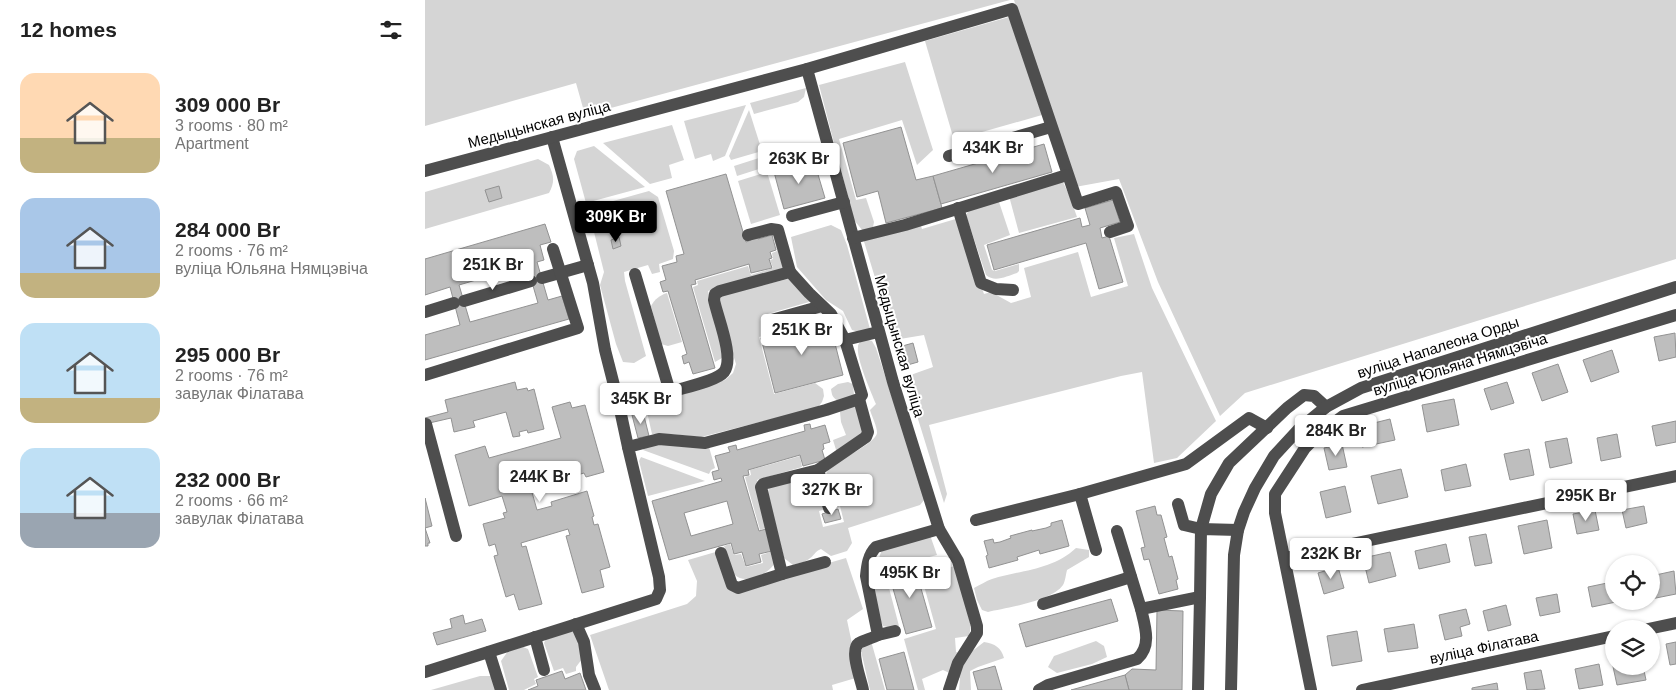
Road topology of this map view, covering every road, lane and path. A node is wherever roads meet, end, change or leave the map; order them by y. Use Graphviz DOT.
graph roads {
  1 [pos="807,69"];
  2 [pos="1051,127"];
  3 [pos="552,137"];
  4 [pos="949,156"];
  5 [pos="425,171"];
  6 [pos="1067,175"];
  7 [pos="844,202"];
  8 [pos="957,208"];
  9 [pos="791,216"];
  10 [pos="1110,232"];
  11 [pos="748,235"];
  12 [pos="853,238"];
  13 [pos="553,249"];
  14 [pos="588,265"];
  15 [pos="561,272"];
  16 [pos="790,272"];
  17 [pos="635,274"];
  18 [pos="1676,287"];
  19 [pos="1013,290"];
  20 [pos="821,306"];
  21 [pos="425,312"];
  22 [pos="1676,315"];
  23 [pos="768,321"];
  24 [pos="878,332"];
  25 [pos="845,340"];
  26 [pos="425,375"];
  27 [pos="670,392"];
  28 [pos="859,399"];
  29 [pos="619,405"];
  30 [pos="1327,407"];
  31 [pos="426,424"];
  32 [pos="1267,428"];
  33 [pos="628,447"];
  34 [pos="818,470"];
  35 [pos="1676,476"];
  36 [pos="1080,494"];
  37 [pos="1178,504"];
  38 [pos="829,508"];
  39 [pos="976,520"];
  40 [pos="939,529"];
  41 [pos="1201,529"];
  42 [pos="1238,530"];
  43 [pos="1117,531"];
  44 [pos="456,536"];
  45 [pos="1096,550"];
  46 [pos="721,552"];
  47 [pos="1285,558"];
  48 [pos="825,562"];
  49 [pos="782,574"];
  50 [pos="1131,577"];
  51 [pos="1200,596"];
  52 [pos="1043,604"];
  53 [pos="1141,609"];
  54 [pos="1676,623"];
  55 [pos="576,624"];
  56 [pos="1660,626"];
  57 [pos="895,632"];
  58 [pos="878,635"];
  59 [pos="535,637"];
  60 [pos="1605,638"];
  61 [pos="489,652"];
  62 [pos="545,670"];
  63 [pos="425,672"];
  64 [pos="501,690"];
  65 [pos="595,690"];
  66 [pos="863,690"];
  67 [pos="949,690"];
  68 [pos="1039,690"];
  69 [pos="1198,690"];
  70 [pos="1231,690"];
  71 [pos="1311,690"];
  72 [pos="1362,690"];
  1 -- 2 [label="street, Медыцынская вуліца"];
  1 -- 3 [label="street, Медыцынская вуліца"];
  1 -- 7 [label="street, Медыцынская вуліца"];
  2 -- 4 [label="street"];
  2 -- 6 [label="street"];
  3 -- 5 [label="street, Медыцынская вуліца"];
  3 -- 14 [label="street"];
  6 -- 8 [label="street"];
  6 -- 10 [label="street"];
  7 -- 9 [label="street"];
  7 -- 12 [label="street, Медыцынская вуліца"];
  8 -- 12 [label="street"];
  8 -- 19 [label="street"];
  11 -- 16 [label="street"];
  12 -- 24 [label="street, Медыцынская вуліца"];
  13 -- 15 [label="street"];
  14 -- 15 [label="street"];
  14 -- 29 [label="street"];
  15 -- 21 [label="street"];
  15 -- 26 [label="street"];
  16 -- 20 [label="street"];
  16 -- 27 [label="street"];
  17 -- 27 [label="street"];
  18 -- 30 [label="street, вуліца Напалеона Орды"];
  20 -- 23 [label="street"];
  20 -- 25 [label="street"];
  22 -- 47 [label="street, вуліца Юльяна Нямцэвіча"];
  24 -- 25 [label="street"];
  24 -- 40 [label="street, Медыцынская вуліца"];
  25 -- 28 [label="street"];
  27 -- 29 [label="street"];
  28 -- 33 [label="street"];
  28 -- 34 [label="street"];
  29 -- 33 [label="street"];
  30 -- 32 [label="street"];
  30 -- 42 [label="street, вуліца Напалеона Орды"];
  31 -- 44 [label="street"];
  32 -- 36 [label="street"];
  32 -- 41 [label="street"];
  33 -- 55 [label="street"];
  34 -- 38 [label="street"];
  34 -- 49 [label="street"];
  35 -- 47 [label="street"];
  36 -- 39 [label="street"];
  36 -- 45 [label="street"];
  37 -- 41 [label="street"];
  40 -- 58 [label="street"];
  40 -- 67 [label="street, Медыцынская вуліца"];
  41 -- 42 [label="street"];
  41 -- 51 [label="street"];
  42 -- 70 [label="street, вуліца Напалеона Орды"];
  43 -- 50 [label="street"];
  46 -- 49 [label="street"];
  47 -- 71 [label="street, вуліца Юльяна Нямцэвіча"];
  48 -- 49 [label="street"];
  50 -- 52 [label="street"];
  50 -- 53 [label="street"];
  51 -- 53 [label="street"];
  51 -- 69 [label="street"];
  53 -- 68 [label="street"];
  54 -- 56 [label="street"];
  55 -- 59 [label="street"];
  55 -- 65 [label="street"];
  57 -- 58 [label="street"];
  58 -- 66 [label="street"];
  59 -- 61 [label="street"];
  59 -- 62 [label="street"];
  60 -- 72 [label="street, вуліца Філатава"];
  61 -- 63 [label="street"];
  61 -- 64 [label="street"];
}
